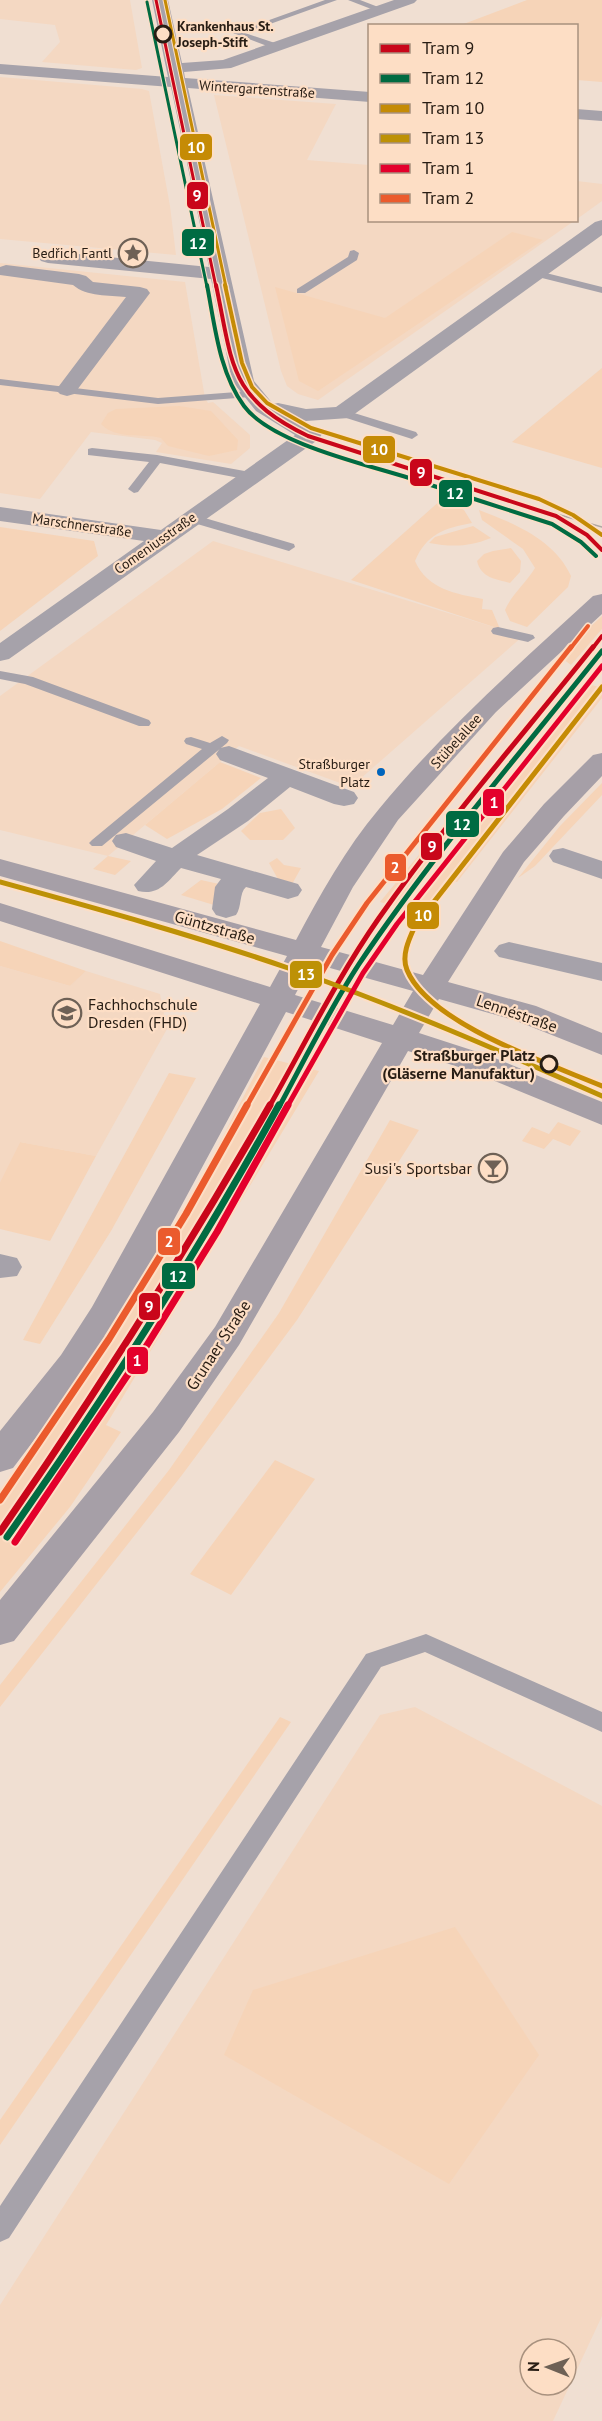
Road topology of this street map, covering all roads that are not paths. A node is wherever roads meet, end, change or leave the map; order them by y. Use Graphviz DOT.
graph roads {
  1 [pos="160,0"];
  2 [pos="333,0"];
  3 [pos="352,0"];
  4 [pos="409,0"];
  5 [pos="382,10"];
  6 [pos="278,47"];
  7 [pos="0,69"];
  8 [pos="176,75"];
  9 [pos="368,98"];
  10 [pos="578,114"];
  11 [pos="602,116"];
  12 [pos="601,227"];
  13 [pos="354,253"];
  14 [pos="2,267"];
  15 [pos="219,274"];
  16 [pos="538,274"];
  17 [pos="602,290"];
  18 [pos="301,291"];
  19 [pos="0,382"];
  20 [pos="67,390"];
  21 [pos="256,400"];
  22 [pos="341,413"];
  23 [pos="412,435"];
  24 [pos="92,452"];
  25 [pos="157,459"];
  26 [pos="250,476"];
  27 [pos="134,489"];
  28 [pos="0,514"];
  29 [pos="191,518"];
  30 [pos="164,537"];
  31 [pos="289,547"];
  32 [pos="602,601"];
  33 [pos="498,631"];
  34 [pos="528,638"];
  35 [pos="0,654"];
  36 [pos="0,675"];
  37 [pos="144,723"];
  38 [pos="191,741"];
  39 [pos="221,747"];
  40 [pos="602,761"];
  41 [pos="287,776"];
  42 [pos="344,798"];
  43 [pos="126,841"];
  44 [pos="97,843"];
  45 [pos="563,856"];
  46 [pos="175,858"];
  47 [pos="0,867"];
  48 [pos="602,871"];
  49 [pos="241,876"];
  50 [pos="148,885"];
  51 [pos="288,890"];
  52 [pos="226,909"];
  53 [pos="0,912"];
  54 [pos="509,951"];
  55 [pos="304,953"];
  56 [pos="602,972"];
  57 [pos="431,986"];
  58 [pos="277,999"];
  59 [pos="401,1037"];
  60 [pos="602,1045"];
  61 [pos="602,1114"];
  62 [pos="0,1458"];
  63 [pos="0,1629"];
  64 [pos="602,1722"];
  65 [pos="0,2229"];
  1 -- 8 [label="street"];
  2 -- 6 [label="lane"];
  3 -- 5 [label="lane"];
  4 -- 5 [label="street"];
  5 -- 6 [label="street"];
  6 -- 8 [label="street"];
  7 -- 8 [label="street, Wintergartenstraße"];
  8 -- 9 [label="street, Wintergartenstraße"];
  8 -- 15 [label="street"];
  10 -- 11 [label="street"];
  12 -- 16 [label="street"];
  13 -- 18 [label="lane"];
  14 -- 15 [label="street"];
  14 -- 20 [label="street"];
  15 -- 21 [label="street"];
  16 -- 17 [label="lane"];
  16 -- 22 [label="street"];
  19 -- 20 [label="lane"];
  20 -- 21 [label="lane"];
  21 -- 22 [label="street"];
  21 -- 26 [label="street, Comeniusstraße"];
  22 -- 23 [label="lane"];
  24 -- 25 [label="lane"];
  25 -- 26 [label="lane"];
  25 -- 27 [label="lane"];
  26 -- 29 [label="street, Comeniusstraße"];
  28 -- 30 [label="street, Marschnerstraße"];
  29 -- 30 [label="street, Comeniusstraße"];
  29 -- 31 [label="lane"];
  30 -- 35 [label="street, Comeniusstraße"];
  32 -- 55 [label="main road, Stübelallee"];
  33 -- 34 [label="lane"];
  36 -- 37 [label="lane"];
  38 -- 39 [label="lane"];
  39 -- 41 [label="street"];
  39 -- 44 [label="lane"];
  40 -- 57 [label="main road"];
  41 -- 42 [label="street"];
  41 -- 46 [label="street"];
  43 -- 46 [label="street"];
  45 -- 48 [label="street"];
  46 -- 49 [label="street"];
  46 -- 50 [label="street"];
  47 -- 55 [label="main road, Güntzstraße"];
  49 -- 51 [label="street"];
  49 -- 52 [label="street"];
  53 -- 58 [label="main road"];
  54 -- 56 [label="street"];
  55 -- 57 [label="main road, Güntzstraße"];
  55 -- 58 [label="main road"];
  57 -- 59 [label="main road"];
  57 -- 60 [label="main road, Lennéstraße"];
  58 -- 59 [label="main road"];
  58 -- 62 [label="main road"];
  59 -- 61 [label="main road"];
  59 -- 63 [label="main road, Grunaer Straße"];
  64 -- 65 [label="lane"];
}
